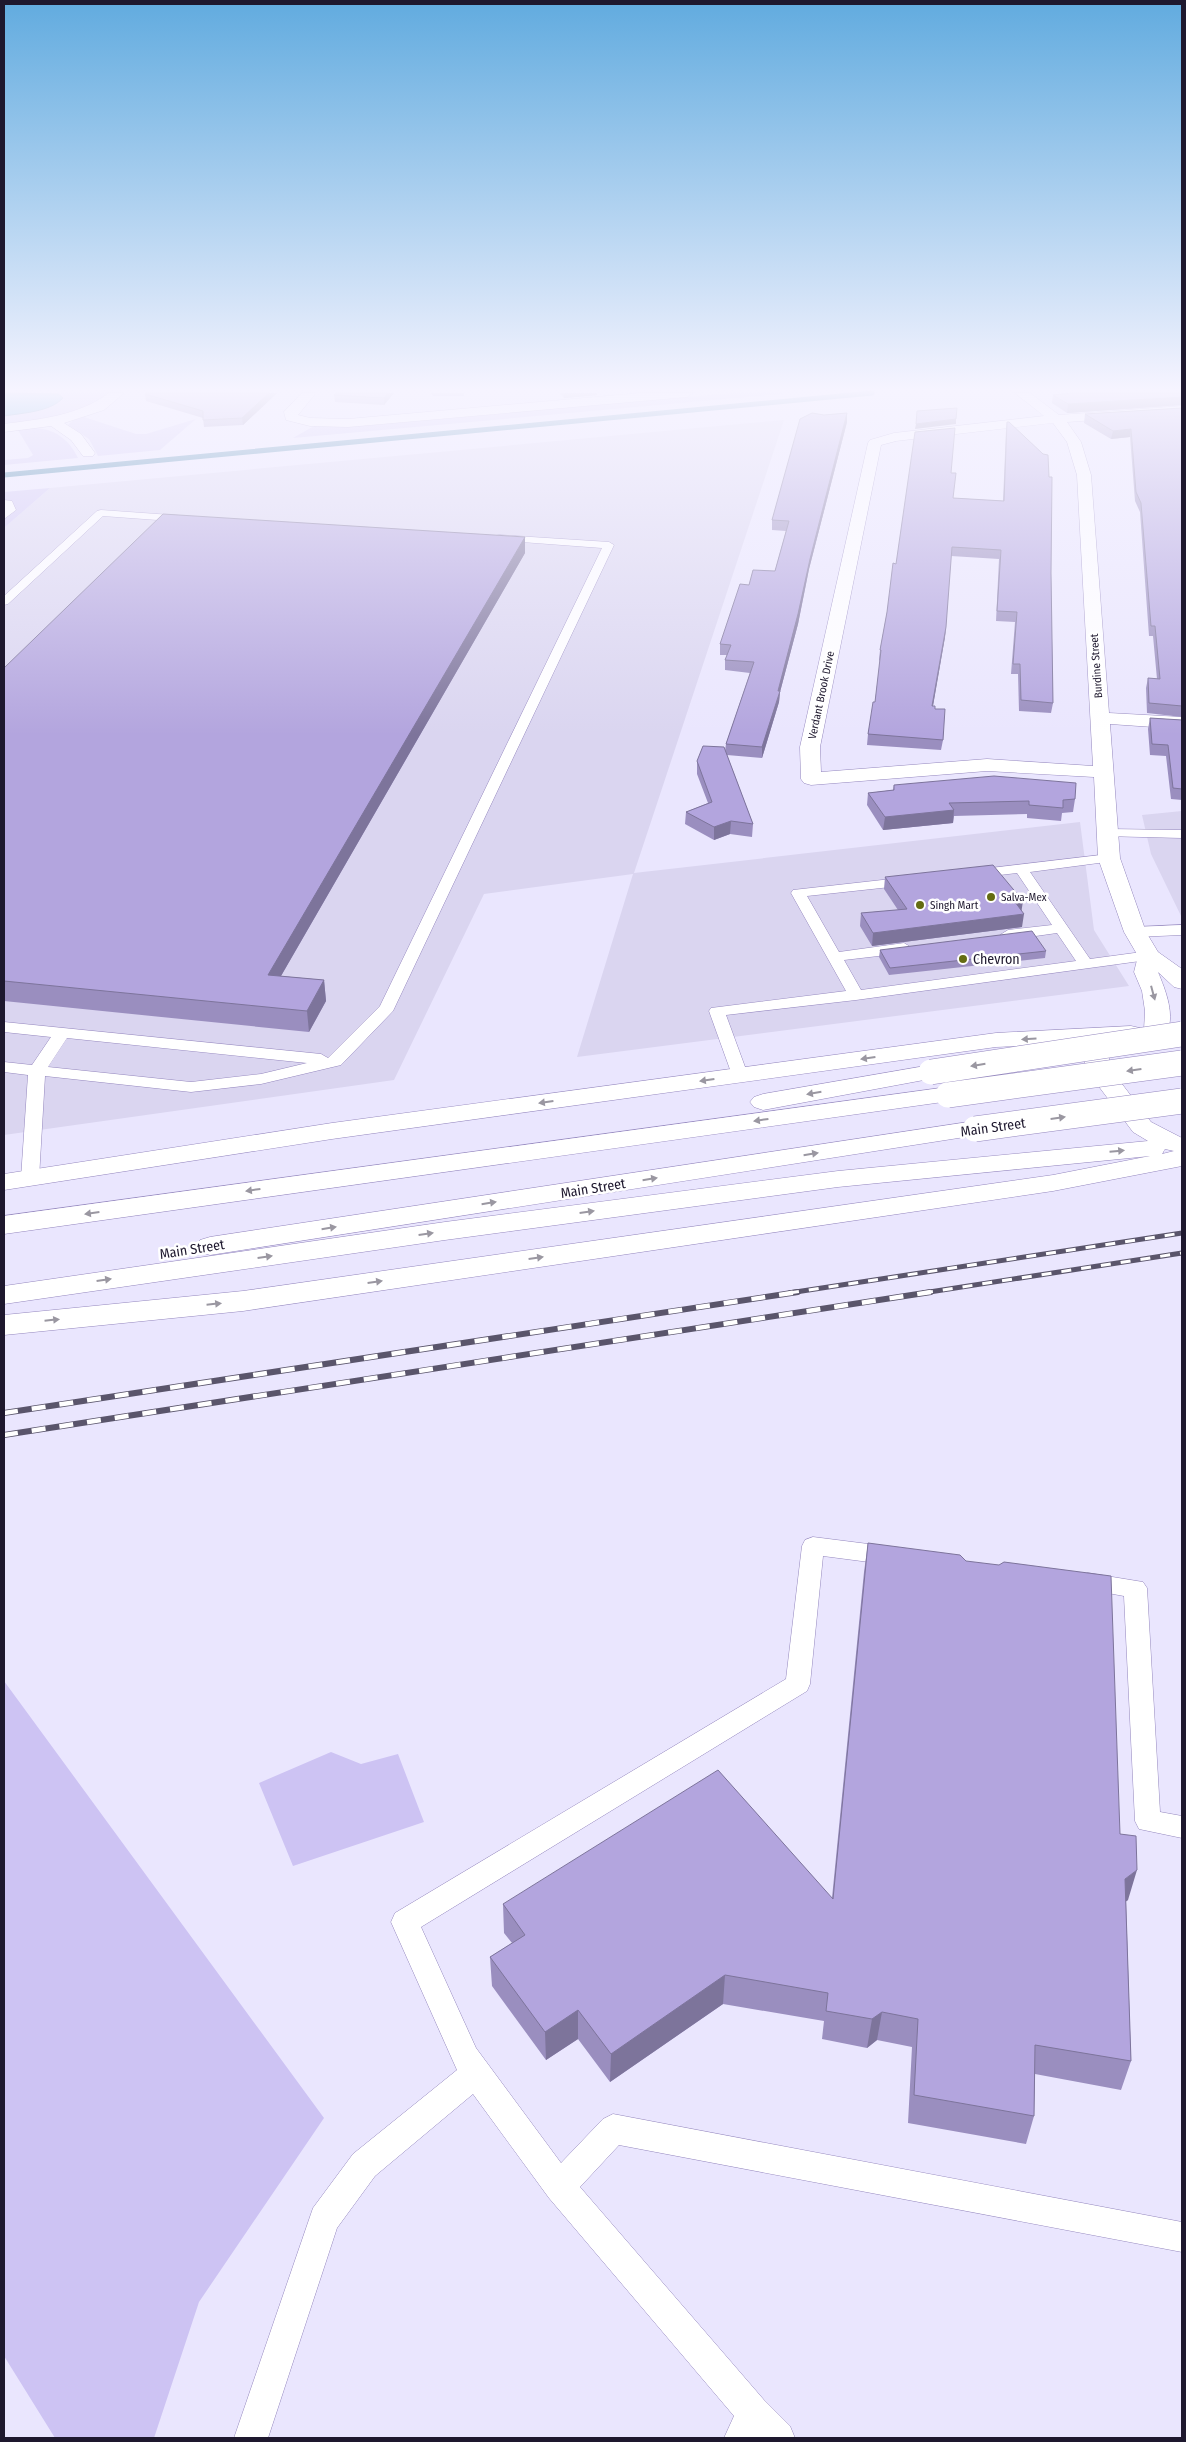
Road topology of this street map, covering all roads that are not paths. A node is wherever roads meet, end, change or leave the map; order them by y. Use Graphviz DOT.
graph roads {
  1 [pos="9,507"];
  2 [pos="861,507"];
  3 [pos="1086,507"];
  4 [pos="4,516"];
  5 [pos="200,520"];
  6 [pos="489,538"];
  7 [pos="4,602"];
  8 [pos="1100,718"];
  9 [pos="1182,723"];
  10 [pos="1103,772"];
  11 [pos="1107,833"];
  12 [pos="1182,834"];
  13 [pos="1109,858"];
  14 [pos="1021,868"];
  15 [pos="963,875"];
  16 [pos="924,879"];
  17 [pos="1062,928"];
  18 [pos="1182,930"];
  19 [pos="1135,932"];
  20 [pos="992,937"];
  21 [pos="923,945"];
  22 [pos="1149,956"];
  23 [pos="834,957"];
  24 [pos="1086,964"];
  25 [pos="1182,982"];
  26 [pos="856,995"];
  27 [pos="4,1027"];
  28 [pos="1182,1027"];
  29 [pos="1149,1031"];
  30 [pos="62,1033"];
  31 [pos="1182,1034"];
  32 [pos="335,1061"];
  33 [pos="1182,1063"];
  34 [pos="4,1067"];
  35 [pos="37,1070"];
  36 [pos="740,1075"];
  37 [pos="1182,1100"];
  38 [pos="1182,1145"];
  39 [pos="1182,1158"];
  40 [pos="30,1178"];
  41 [pos="4,1182"];
  42 [pos="295,1184"];
  43 [pos="4,1226"];
  44 [pos="4,1277"];
  45 [pos="4,1295"];
  46 [pos="4,1325"];
  47 [pos="920,1560"];
  48 [pos="1066,1579"];
  49 [pos="1182,1826"];
  50 [pos="475,2073"];
  51 [pos="560,2187"];
  52 [pos="1182,2237"];
  53 [pos="747,2425"];
  54 [pos="251,2438"];
  55 [pos="778,2438"];
  1 -- 4 [label="lane"];
  2 -- 10 [label="main road, Verdant Brook Drive"];
  3 -- 8 [label="main road, Burdine Street"];
  5 -- 7 [label="lane"];
  6 -- 32 [label="lane"];
  8 -- 9 [label="main road"];
  8 -- 10 [label="main road, Burdine Street"];
  10 -- 11 [label="main road, Burdine Street"];
  11 -- 12 [label="lane"];
  11 -- 13 [label="main road, Burdine Street"];
  13 -- 14 [label="lane"];
  13 -- 19 [label="main road, Burdine Street"];
  14 -- 15 [label="lane"];
  14 -- 17 [label="lane"];
  16 -- 23 [label="lane"];
  17 -- 20 [label="lane"];
  17 -- 24 [label="lane"];
  18 -- 19 [label="lane"];
  19 -- 22 [label="main road, Burdine Street"];
  21 -- 23 [label="lane"];
  22 -- 24 [label="lane"];
  22 -- 25 [label="main road, Burdine Street"];
  22 -- 29 [label="main road, Burdine Street, one-way"];
  23 -- 26 [label="lane"];
  24 -- 26 [label="lane"];
  26 -- 36 [label="lane"];
  27 -- 30 [label="lane"];
  28 -- 29 [label="main road"];
  29 -- 36 [label="main road, one-way"];
  29 -- 38 [label="main road"];
  30 -- 32 [label="lane"];
  30 -- 35 [label="lane"];
  31 -- 42 [label="main road, one-way, bridge"];
  32 -- 35 [label="lane"];
  33 -- 42 [label="main road, one-way, bridge"];
  34 -- 35 [label="lane"];
  35 -- 40 [label="lane"];
  36 -- 40 [label="main road, one-way"];
  44 -- 37 [label="main road, Main Street, one-way, bridge"];
  45 -- 38 [label="main road, one-way"];
  46 -- 39 [label="main road, one-way"];
  40 -- 41 [label="main road"];
  42 -- 43 [label="main road, one-way"];
  47 -- 50 [label="lane"];
  48 -- 49 [label="lane"];
  50 -- 51 [label="lane"];
  50 -- 54 [label="lane"];
  51 -- 52 [label="lane"];
  51 -- 53 [label="lane"];
  53 -- 55 [label="lane"];
}
